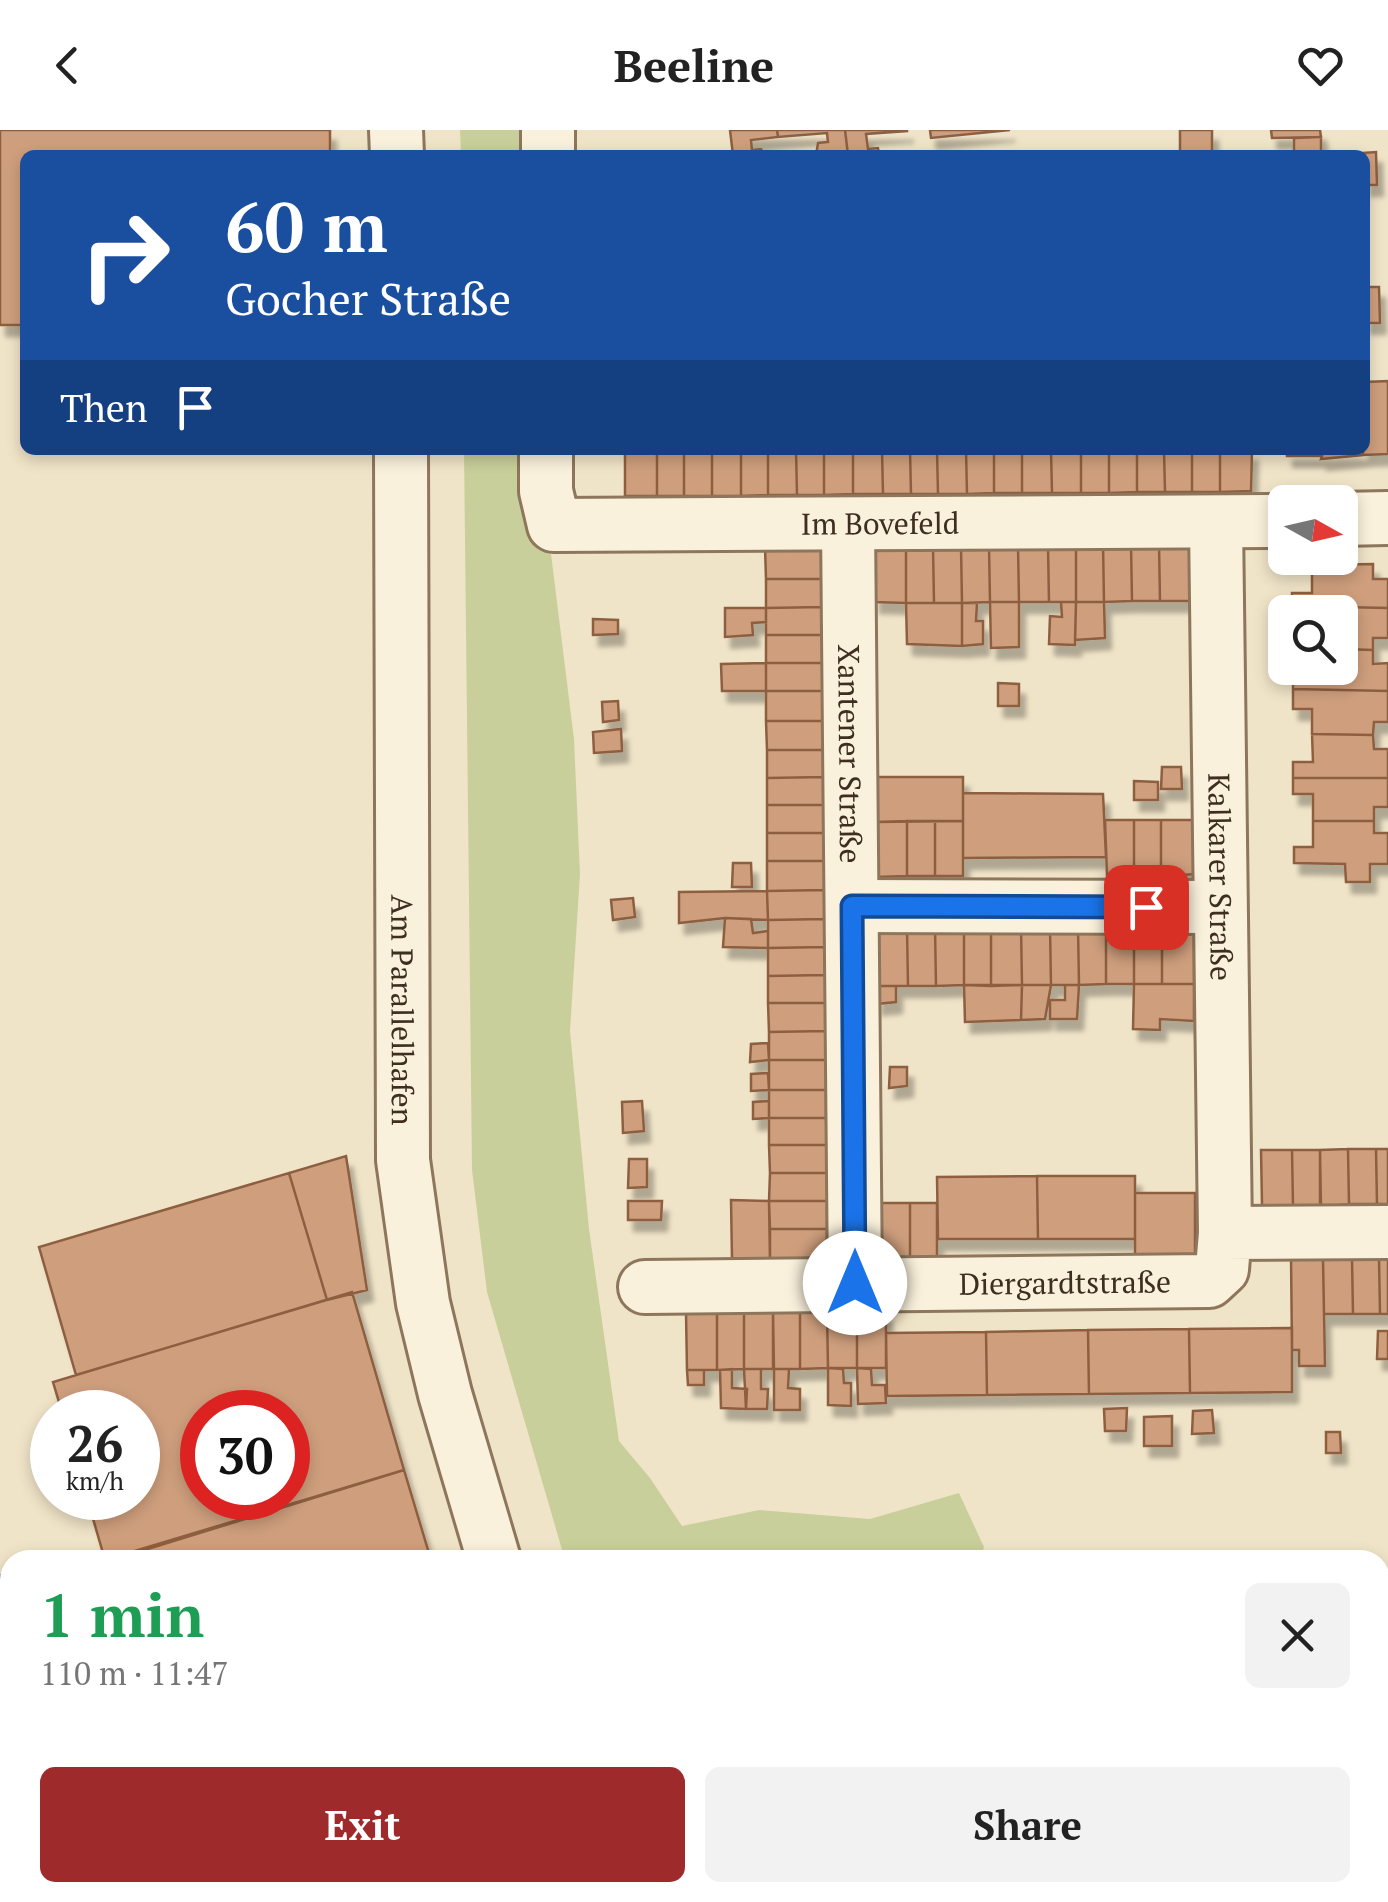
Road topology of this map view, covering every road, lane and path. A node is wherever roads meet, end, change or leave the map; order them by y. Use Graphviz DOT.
graph roads {
  1 [pos="402,455"];
  2 [pos="546,455"];
  3 [pos="1388,518"];
  4 [pos="1358,519"];
  5 [pos="1268,520"];
  6 [pos="1216,522"];
  7 [pos="848,524"];
  8 [pos="852,906"];
  9 [pos="1219,907"];
  10 [pos="1388,1232"];
  11 [pos="1225,1233"];
  12 [pos="855,1283"];
  13 [pos="644,1287"];
  14 [pos="491,1550"];
  1 -- 14 [label="street, Am Parallelhafen"];
  2 -- 7 [label="street, Im Bovefeld"];
  3 -- 4 [label="street"];
  5 -- 6 [label="street, Im Bovefeld"];
  6 -- 7 [label="street, Im Bovefeld"];
  6 -- 9 [label="street, Kalkarer Straße"];
  7 -- 8 [label="street, Xantener Straße"];
  8 -- 9 [label="street"];
  8 -- 12 [label="street, Xantener Straße"];
  9 -- 11 [label="street, Kalkarer Straße"];
  10 -- 11 [label="street"];
  11 -- 12 [label="street, Diergardtstraße"];
  12 -- 13 [label="street, Diergardtstraße"];
}
